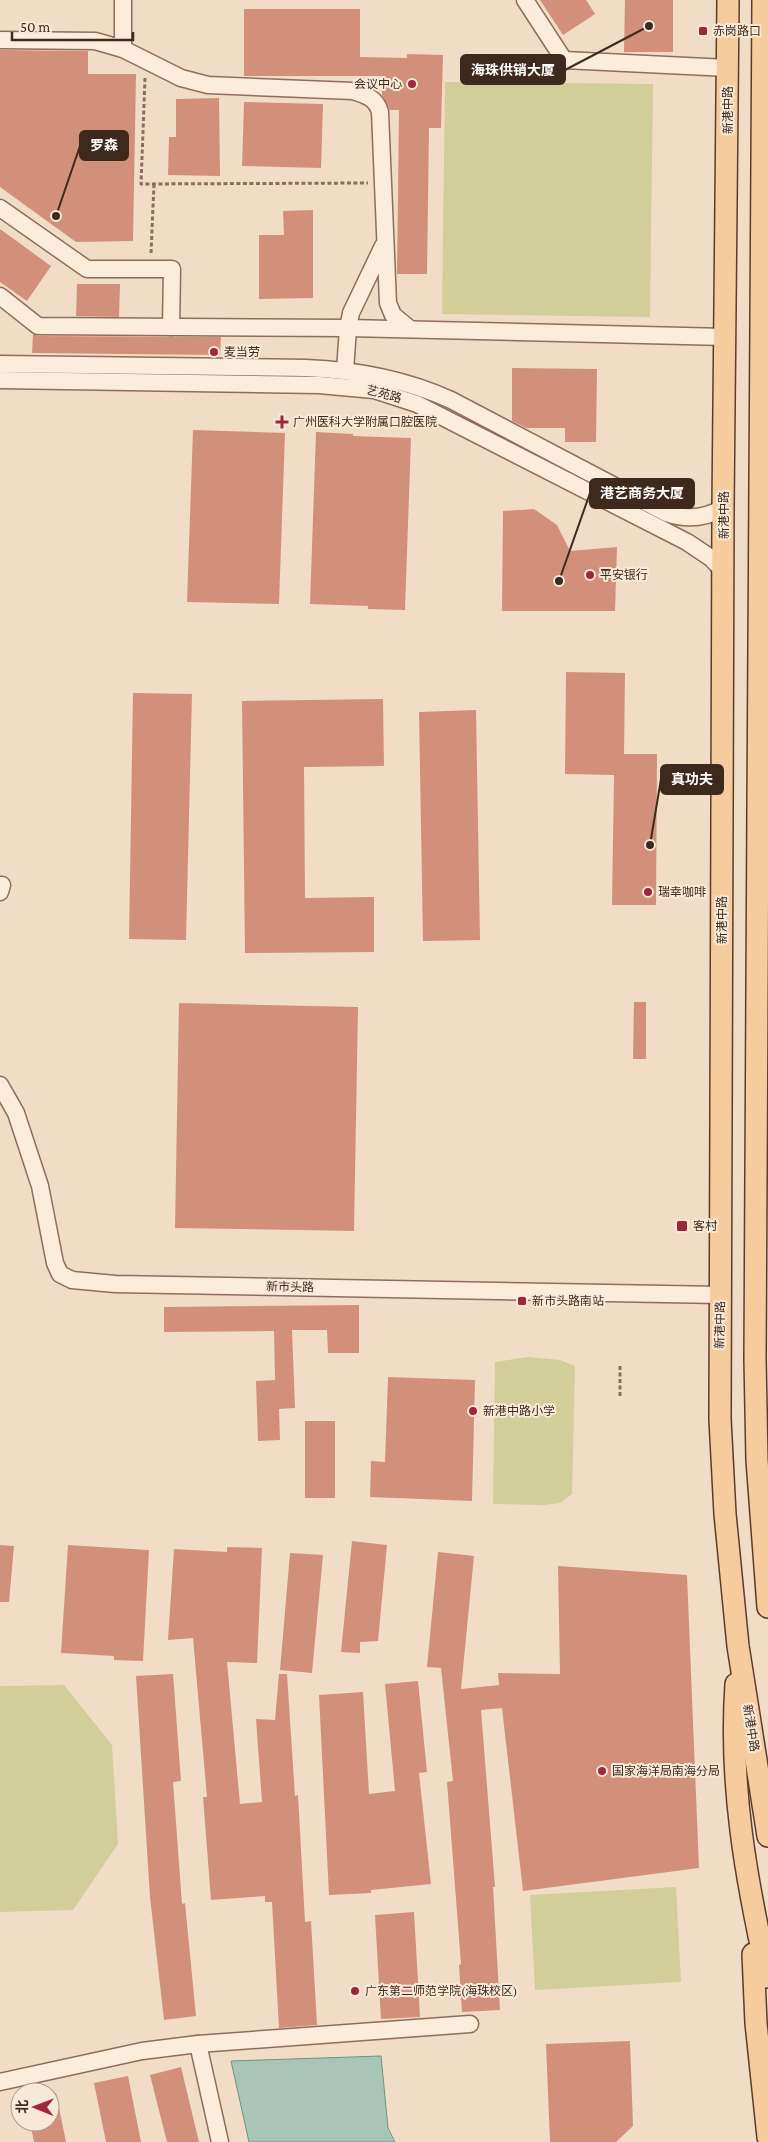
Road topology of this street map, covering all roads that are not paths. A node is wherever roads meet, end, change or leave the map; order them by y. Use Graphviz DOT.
graph roads {
  1 [pos="123,0"];
  2 [pos="525,0"];
  3 [pos="728,0"];
  4 [pos="763,0"];
  5 [pos="0,40"];
  6 [pos="123,49"];
  7 [pos="728,68"];
  8 [pos="764,198"];
  9 [pos="0,208"];
  10 [pos="384,234"];
  11 [pos="0,296"];
  12 [pos="171,327"];
  13 [pos="348,328"];
  14 [pos="410,329"];
  15 [pos="726,337"];
  16 [pos="0,364"];
  17 [pos="345,371"];
  18 [pos="0,380"];
  19 [pos="724,508"];
  20 [pos="764,560"];
  21 [pos="724,572"];
  22 [pos="764,619"];
  23 [pos="0,885"];
  24 [pos="0,892"];
  25 [pos="0,1086"];
  26 [pos="762,1119"];
  27 [pos="721,1295"];
  28 [pos="762,1460"];
  29 [pos="768,1607"];
  30 [pos="738,1646"];
  31 [pos="768,1836"];
  32 [pos="752,1906"];
  33 [pos="768,1977"];
  34 [pos="470,2024"];
  35 [pos="198,2044"];
  36 [pos="0,2082"];
  37 [pos="768,2137"];
  38 [pos="220,2142"];
  1 -- 6 [label="street"];
  2 -- 7 [label="street"];
  3 -- 7 [label="main road, 新港中路"];
  4 -- 8 [label="main road"];
  5 -- 6 [label="street"];
  6 -- 10 [label="street"];
  7 -- 15 [label="main road, 新港中路"];
  8 -- 20 [label="main road"];
  9 -- 12 [label="street"];
  10 -- 13 [label="street"];
  10 -- 14 [label="street"];
  11 -- 12 [label="street"];
  12 -- 13 [label="street"];
  13 -- 14 [label="street"];
  13 -- 17 [label="street"];
  14 -- 15 [label="street"];
  15 -- 19 [label="main road, 新港中路"];
  16 -- 17 [label="street, 艺苑路"];
  17 -- 19 [label="street, 艺苑路"];
  18 -- 21 [label="street, 艺苑路"];
  19 -- 21 [label="main road, 新港中路"];
  20 -- 22 [label="main road"];
  21 -- 27 [label="main road, 新港中路"];
  22 -- 26 [label="main road"];
  23 -- 24 [label="street"];
  25 -- 27 [label="street, 新市头路"];
  26 -- 28 [label="main road"];
  27 -- 30 [label="main road, 新港中路"];
  28 -- 29 [label="main road"];
  30 -- 31 [label="main road, 新港中路"];
  30 -- 32 [label="main road"];
  32 -- 33 [label="main road"];
  32 -- 37 [label="main road"];
  34 -- 35 [label="street"];
  35 -- 36 [label="street"];
  35 -- 38 [label="street"];
}
